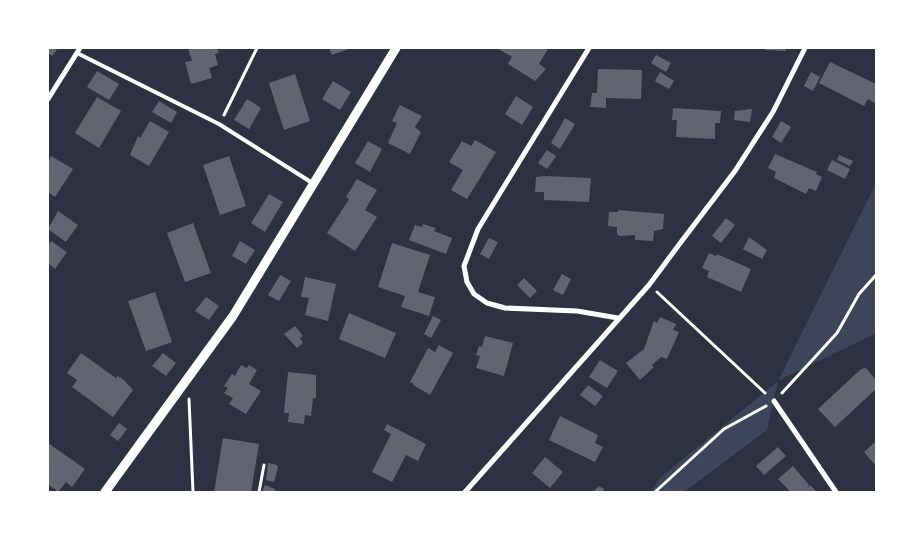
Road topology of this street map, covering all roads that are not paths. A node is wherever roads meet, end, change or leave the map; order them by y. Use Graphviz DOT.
graph roads {
  1 [pos="396,48"];
  2 [pos="589,48"];
  3 [pos="805,48"];
  4 [pos="79,50"];
  5 [pos="48,99"];
  6 [pos="314,184"];
  7 [pos="618,318"];
  8 [pos="774,402"];
  9 [pos="105,492"];
  10 [pos="466,492"];
  11 [pos="836,492"];
  1 -- 6 [label="street"];
  2 -- 7 [label="street"];
  3 -- 7 [label="street"];
  4 -- 5 [label="street"];
  4 -- 6 [label="lane"];
  6 -- 9 [label="street"];
  7 -- 10 [label="street"];
  8 -- 11 [label="street"];
}
